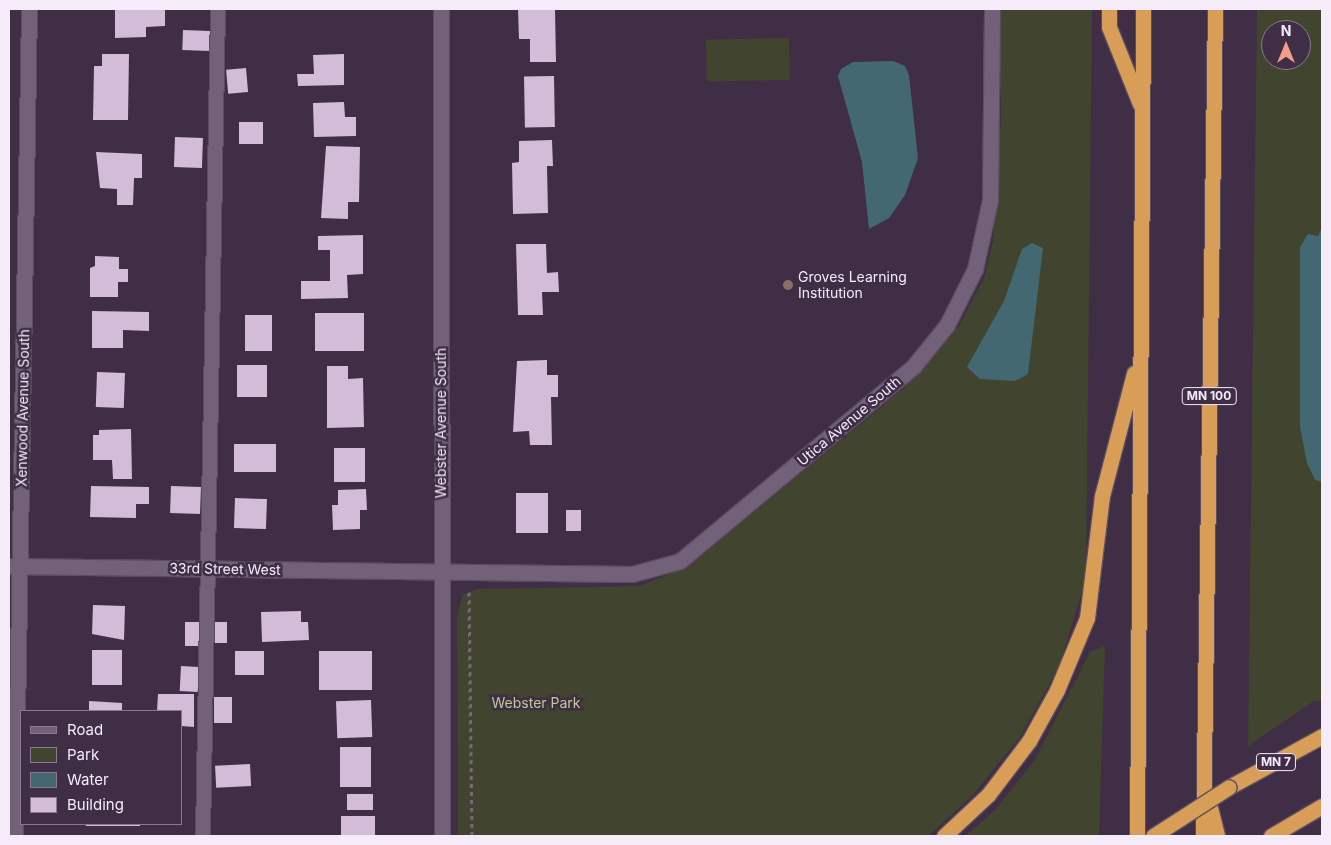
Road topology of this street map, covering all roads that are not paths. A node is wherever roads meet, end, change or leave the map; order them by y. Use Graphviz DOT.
graph roads {
  1 [pos="29,9"];
  2 [pos="218,9"];
  3 [pos="442,9"];
  4 [pos="992,9"];
  5 [pos="1109,9"];
  6 [pos="1143,9"];
  7 [pos="1214,9"];
  8 [pos="1142,109"];
  9 [pos="1140,350"];
  10 [pos="14,566"];
  11 [pos="209,569"];
  12 [pos="440,572"];
  13 [pos="1322,736"];
  14 [pos="1205,782"];
  15 [pos="1322,806"];
  16 [pos="15,836"];
  17 [pos="204,836"];
  18 [pos="442,836"];
  19 [pos="944,836"];
  20 [pos="1137,836"];
  21 [pos="1153,836"];
  22 [pos="1204,836"];
  23 [pos="1217,836"];
  24 [pos="1271,836"];
  1 -- 10 [label="street, Xenwood Avenue South"];
  2 -- 11 [label="lane"];
  3 -- 12 [label="street, Webster Avenue South"];
  4 -- 12 [label="street, Utica Avenue South"];
  5 -- 8 [label="highway"];
  6 -- 8 [label="highway"];
  7 -- 14 [label="highway, MN 100"];
  8 -- 9 [label="highway"];
  9 -- 19 [label="highway"];
  9 -- 20 [label="highway"];
  10 -- 11 [label="street, 33rd Street West"];
  10 -- 16 [label="street, Xenwood Avenue South"];
  11 -- 12 [label="street, 33rd Street West"];
  11 -- 17 [label="lane"];
  12 -- 18 [label="street, Webster Avenue South"];
  13 -- 21 [label="highway, MN 7, bridge"];
  14 -- 22 [label="highway, MN 100"];
  14 -- 23 [label="highway"];
  15 -- 24 [label="highway"];
}
